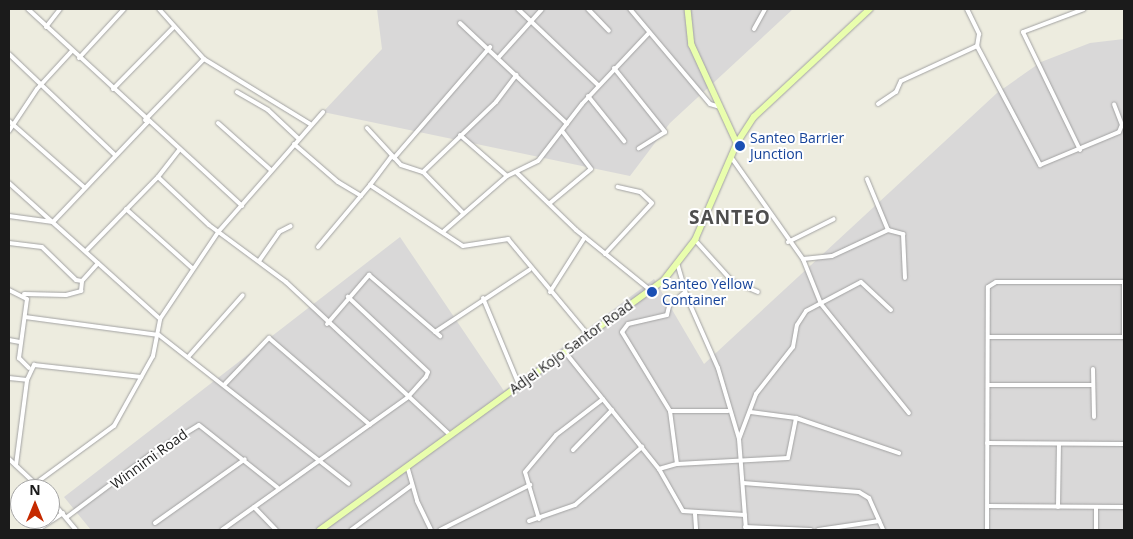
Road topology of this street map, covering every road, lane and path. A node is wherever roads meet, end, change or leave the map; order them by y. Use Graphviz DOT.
graph roads {
  1 [pos="28,9"];
  2 [pos="60,9"];
  3 [pos="124,9"];
  4 [pos="160,9"];
  5 [pos="518,9"];
  6 [pos="542,9"];
  7 [pos="588,9"];
  8 [pos="630,9"];
  9 [pos="688,9"];
  10 [pos="765,9"];
  11 [pos="870,9"];
  12 [pos="967,9"];
  13 [pos="1084,9"];
  14 [pos="531,20"];
  15 [pos="460,23"];
  16 [pos="46,27"];
  17 [pos="174,27"];
  18 [pos="754,29"];
  19 [pos="609,31"];
  20 [pos="649,33"];
  21 [pos="977,46"];
  22 [pos="490,47"];
  23 [pos="72,51"];
  24 [pos="9,54"];
  25 [pos="499,57"];
  26 [pos="79,58"];
  27 [pos="204,59"];
  28 [pos="614,68"];
  29 [pos="516,75"];
  30 [pos="43,83"];
  31 [pos="598,85"];
  32 [pos="113,89"];
  33 [pos="236,92"];
  34 [pos="588,96"];
  35 [pos="878,104"];
  36 [pos="1114,104"];
  37 [pos="720,107"];
  38 [pos="323,112"];
  39 [pos="146,121"];
  40 [pos="11,122"];
  41 [pos="218,123"];
  42 [pos="310,124"];
  43 [pos="567,124"];
  44 [pos="367,128"];
  45 [pos="9,131"];
  46 [pos="562,131"];
  47 [pos="460,135"];
  48 [pos="299,138"];
  49 [pos="624,141"];
  50 [pos="737,143"];
  51 [pos="294,144"];
  52 [pos="639,148"];
  53 [pos="179,150"];
  54 [pos="1080,150"];
  55 [pos="115,155"];
  56 [pos="393,157"];
  57 [pos="731,157"];
  58 [pos="271,170"];
  59 [pos="423,172"];
  60 [pos="516,172"];
  61 [pos="507,176"];
  62 [pos="158,177"];
  63 [pos="867,179"];
  64 [pos="9,183"];
  65 [pos="370,184"];
  66 [pos="618,187"];
  67 [pos="85,188"];
  68 [pos="361,196"];
  69 [pos="550,203"];
  70 [pos="242,206"];
  71 [pos="126,209"];
  72 [pos="463,213"];
  73 [pos="9,216"];
  74 [pos="834,219"];
  75 [pos="54,222"];
  76 [pos="291,226"];
  77 [pos="888,230"];
  78 [pos="218,231"];
  79 [pos="444,231"];
  80 [pos="585,237"];
  81 [pos="695,240"];
  82 [pos="788,242"];
  83 [pos="9,243"];
  84 [pos="318,247"];
  85 [pos="86,251"];
  86 [pos="605,254"];
  87 [pos="803,259"];
  88 [pos="259,261"];
  89 [pos="98,262"];
  90 [pos="678,266"];
  91 [pos="192,268"];
  92 [pos="529,270"];
  93 [pos="905,278"];
  94 [pos="82,281"];
  95 [pos="1124,282"];
  96 [pos="9,290"];
  97 [pos="650,290"];
  98 [pos="550,292"];
  99 [pos="685,292"];
  100 [pos="758,292"];
  101 [pos="24,294"];
  102 [pos="243,295"];
  103 [pos="348,297"];
  104 [pos="483,298"];
  105 [pos="820,304"];
  106 [pos="892,310"];
  107 [pos="25,317"];
  108 [pos="160,319"];
  109 [pos="327,324"];
  110 [pos="435,332"];
  111 [pos="159,335"];
  112 [pos="588,335"];
  113 [pos="440,336"];
  114 [pos="988,337"];
  115 [pos="1124,337"];
  116 [pos="9,340"];
  117 [pos="20,342"];
  118 [pos="565,352"];
  119 [pos="189,356"];
  120 [pos="29,368"];
  121 [pos="1093,370"];
  122 [pos="141,377"];
  123 [pos="9,378"];
  124 [pos="27,380"];
  125 [pos="225,384"];
  126 [pos="519,385"];
  127 [pos="988,385"];
  128 [pos="1093,385"];
  129 [pos="407,398"];
  130 [pos="603,399"];
  131 [pos="612,410"];
  132 [pos="670,411"];
  133 [pos="728,411"];
  134 [pos="750,412"];
  135 [pos="909,414"];
  136 [pos="796,418"];
  137 [pos="1094,418"];
  138 [pos="370,425"];
  139 [pos="451,436"];
  140 [pos="739,439"];
  141 [pos="987,443"];
  142 [pos="1059,444"];
  143 [pos="1124,444"];
  144 [pos="642,447"];
  145 [pos="572,450"];
  146 [pos="899,453"];
  147 [pos="9,459"];
  148 [pos="245,459"];
  149 [pos="320,459"];
  150 [pos="741,462"];
  151 [pos="677,464"];
  152 [pos="16,465"];
  153 [pos="408,469"];
  154 [pos="659,469"];
  155 [pos="31,479"];
  156 [pos="43,479"];
  157 [pos="743,483"];
  158 [pos="349,484"];
  159 [pos="412,485"];
  160 [pos="530,485"];
  161 [pos="277,487"];
  162 [pos="988,506"];
  163 [pos="1058,506"];
  164 [pos="1096,506"];
  165 [pos="254,507"];
  166 [pos="1124,507"];
  167 [pos="60,510"];
  168 [pos="63,513"];
  169 [pos="695,514"];
  170 [pos="745,516"];
  171 [pos="67,517"];
  172 [pos="538,519"];
  173 [pos="529,521"];
  174 [pos="879,521"];
  175 [pos="155,522"];
  176 [pos="745,529"];
  177 [pos="37,530"];
  178 [pos="76,530"];
  179 [pos="222,530"];
  180 [pos="276,530"];
  181 [pos="320,530"];
  182 [pos="350,530"];
  183 [pos="432,530"];
  184 [pos="440,530"];
  185 [pos="696,530"];
  186 [pos="811,530"];
  187 [pos="818,530"];
  188 [pos="882,530"];
  189 [pos="987,530"];
  190 [pos="1096,530"];
  1 -- 16 [label="street"];
  2 -- 16 [label="street"];
  3 -- 26 [label="street"];
  4 -- 17 [label="street"];
  5 -- 14 [label="street"];
  6 -- 14 [label="street"];
  7 -- 19 [label="street"];
  8 -- 20 [label="street"];
  9 -- 37 [label="street"];
  10 -- 18 [label="street"];
  11 -- 50 [label="street, Adjei Kojo Santor Road"];
  12 -- 21 [label="street"];
  13 -- 54 [label="street"];
  14 -- 25 [label="street"];
  14 -- 31 [label="street"];
  15 -- 22 [label="street"];
  16 -- 23 [label="street"];
  17 -- 27 [label="street"];
  17 -- 32 [label="street"];
  20 -- 28 [label="street"];
  20 -- 37 [label="street"];
  21 -- 35 [label="street"];
  21 -- 54 [label="street"];
  22 -- 25 [label="street"];
  22 -- 56 [label="street"];
  23 -- 26 [label="street"];
  23 -- 30 [label="street"];
  24 -- 30 [label="street"];
  25 -- 29 [label="street"];
  26 -- 32 [label="street"];
  27 -- 39 [label="street"];
  27 -- 42 [label="street"];
  28 -- 31 [label="street"];
  28 -- 52 [label="street"];
  29 -- 43 [label="street"];
  29 -- 47 [label="street"];
  30 -- 40 [label="street"];
  30 -- 55 [label="street"];
  31 -- 34 [label="street"];
  32 -- 39 [label="street"];
  33 -- 48 [label="street"];
  34 -- 43 [label="street"];
  34 -- 49 [label="street"];
  36 -- 54 [label="street"];
  37 -- 50 [label="street"];
  38 -- 42 [label="street"];
  39 -- 53 [label="street"];
  39 -- 55 [label="street"];
  40 -- 45 [label="street"];
  40 -- 67 [label="street"];
  41 -- 58 [label="street"];
  42 -- 48 [label="street"];
  43 -- 46 [label="street"];
  44 -- 56 [label="street"];
  46 -- 60 [label="street"];
  46 -- 69 [label="street"];
  47 -- 59 [label="street"];
  47 -- 61 [label="street"];
  48 -- 51 [label="street"];
  50 -- 57 [label="street, Adjei Kojo Santor Road"];
  51 -- 58 [label="street"];
  51 -- 68 [label="street"];
  53 -- 62 [label="street"];
  53 -- 70 [label="street"];
  55 -- 67 [label="street"];
  56 -- 59 [label="street"];
  56 -- 65 [label="street"];
  57 -- 81 [label="street, Adjei Kojo Santor Road"];
  57 -- 82 [label="street"];
  58 -- 70 [label="street"];
  59 -- 72 [label="street"];
  60 -- 61 [label="street"];
  60 -- 69 [label="street"];
  61 -- 72 [label="street"];
  62 -- 71 [label="street"];
  62 -- 78 [label="street"];
  63 -- 77 [label="street"];
  64 -- 75 [label="street"];
  65 -- 68 [label="street"];
  65 -- 79 [label="street"];
  66 -- 86 [label="street"];
  67 -- 75 [label="street"];
  68 -- 84 [label="street"];
  69 -- 80 [label="street"];
  70 -- 78 [label="street"];
  71 -- 85 [label="street"];
  71 -- 91 [label="street"];
  72 -- 79 [label="street"];
  73 -- 75 [label="street"];
  74 -- 82 [label="street"];
  75 -- 85 [label="street"];
  76 -- 88 [label="street"];
  77 -- 87 [label="street"];
  77 -- 93 [label="street"];
  78 -- 88 [label="street"];
  78 -- 91 [label="street"];
  79 -- 92 [label="street"];
  80 -- 86 [label="street"];
  80 -- 98 [label="street"];
  81 -- 90 [label="street, Adjei Kojo Santor Road"];
  81 -- 100 [label="street"];
  82 -- 87 [label="street"];
  83 -- 94 [label="street"];
  85 -- 89 [label="street"];
  86 -- 97 [label="street"];
  87 -- 105 [label="street"];
  88 -- 109 [label="street"];
  89 -- 94 [label="street"];
  89 -- 108 [label="street"];
  90 -- 97 [label="street, Adjei Kojo Santor Road"];
  90 -- 99 [label="street"];
  91 -- 108 [label="street"];
  92 -- 98 [label="street"];
  92 -- 104 [label="street"];
  94 -- 101 [label="street"];
  95 -- 114 [label="street"];
  95 -- 115 [label="street"];
  96 -- 101 [label="street"];
  97 -- 112 [label="street, Adjei Kojo Santor Road"];
  98 -- 112 [label="street"];
  99 -- 132 [label="street"];
  99 -- 133 [label="street"];
  101 -- 107 [label="street"];
  102 -- 119 [label="street"];
  103 -- 109 [label="street"];
  103 -- 110 [label="street"];
  103 -- 129 [label="street"];
  104 -- 110 [label="street"];
  104 -- 126 [label="street"];
  105 -- 106 [label="street"];
  105 -- 134 [label="street"];
  105 -- 135 [label="street"];
  107 -- 111 [label="street"];
  107 -- 117 [label="street"];
  108 -- 111 [label="street"];
  109 -- 129 [label="street"];
  110 -- 113 [label="street"];
  111 -- 119 [label="street"];
  111 -- 122 [label="street"];
  112 -- 118 [label="street, Adjei Kojo Santor Road"];
  114 -- 115 [label="street"];
  114 -- 127 [label="street"];
  116 -- 117 [label="street"];
  117 -- 120 [label="street"];
  118 -- 126 [label="street, Adjei Kojo Santor Road"];
  118 -- 130 [label="street"];
  119 -- 125 [label="street"];
  120 -- 122 [label="street"];
  120 -- 124 [label="street"];
  121 -- 128 [label="street"];
  122 -- 156 [label="street"];
  123 -- 124 [label="street"];
  124 -- 152 [label="street"];
  125 -- 138 [label="street"];
  125 -- 149 [label="street"];
  126 -- 139 [label="street, Adjei Kojo Santor Road"];
  127 -- 128 [label="street"];
  127 -- 141 [label="street"];
  128 -- 137 [label="street"];
  129 -- 138 [label="street"];
  129 -- 139 [label="street"];
  130 -- 131 [label="street"];
  130 -- 160 [label="street"];
  131 -- 144 [label="street"];
  131 -- 145 [label="street"];
  132 -- 133 [label="street"];
  132 -- 151 [label="street"];
  133 -- 140 [label="street"];
  134 -- 136 [label="street"];
  134 -- 140 [label="street"];
  136 -- 146 [label="street"];
  136 -- 150 [label="street"];
  138 -- 149 [label="street"];
  139 -- 153 [label="street, Adjei Kojo Santor Road"];
  140 -- 150 [label="street"];
  141 -- 142 [label="street"];
  141 -- 162 [label="street"];
  142 -- 143 [label="street"];
  142 -- 163 [label="street"];
  144 -- 154 [label="street"];
  144 -- 172 [label="street"];
  147 -- 152 [label="street"];
  148 -- 161 [label="street, Winnimi Road"];
  148 -- 171 [label="street, Winnimi Road"];
  148 -- 175 [label="street"];
  149 -- 158 [label="street"];
  149 -- 161 [label="street"];
  150 -- 151 [label="street"];
  150 -- 157 [label="street"];
  151 -- 154 [label="street"];
  152 -- 155 [label="street"];
  153 -- 159 [label="street"];
  153 -- 181 [label="street, Adjei Kojo Santor Road"];
  154 -- 169 [label="street"];
  157 -- 170 [label="street"];
  157 -- 174 [label="street"];
  159 -- 182 [label="street"];
  159 -- 183 [label="street"];
  160 -- 172 [label="street"];
  160 -- 184 [label="street"];
  161 -- 165 [label="street"];
  162 -- 163 [label="street"];
  162 -- 189 [label="street"];
  163 -- 164 [label="street"];
  164 -- 166 [label="street"];
  164 -- 190 [label="street"];
  165 -- 179 [label="street"];
  165 -- 180 [label="street"];
  167 -- 168 [label="street"];
  168 -- 171 [label="street"];
  168 -- 177 [label="street"];
  169 -- 170 [label="street"];
  169 -- 185 [label="street"];
  170 -- 176 [label="street"];
  171 -- 178 [label="street"];
  172 -- 173 [label="street"];
  174 -- 187 [label="street"];
  174 -- 188 [label="street"];
  176 -- 186 [label="street"];
}
